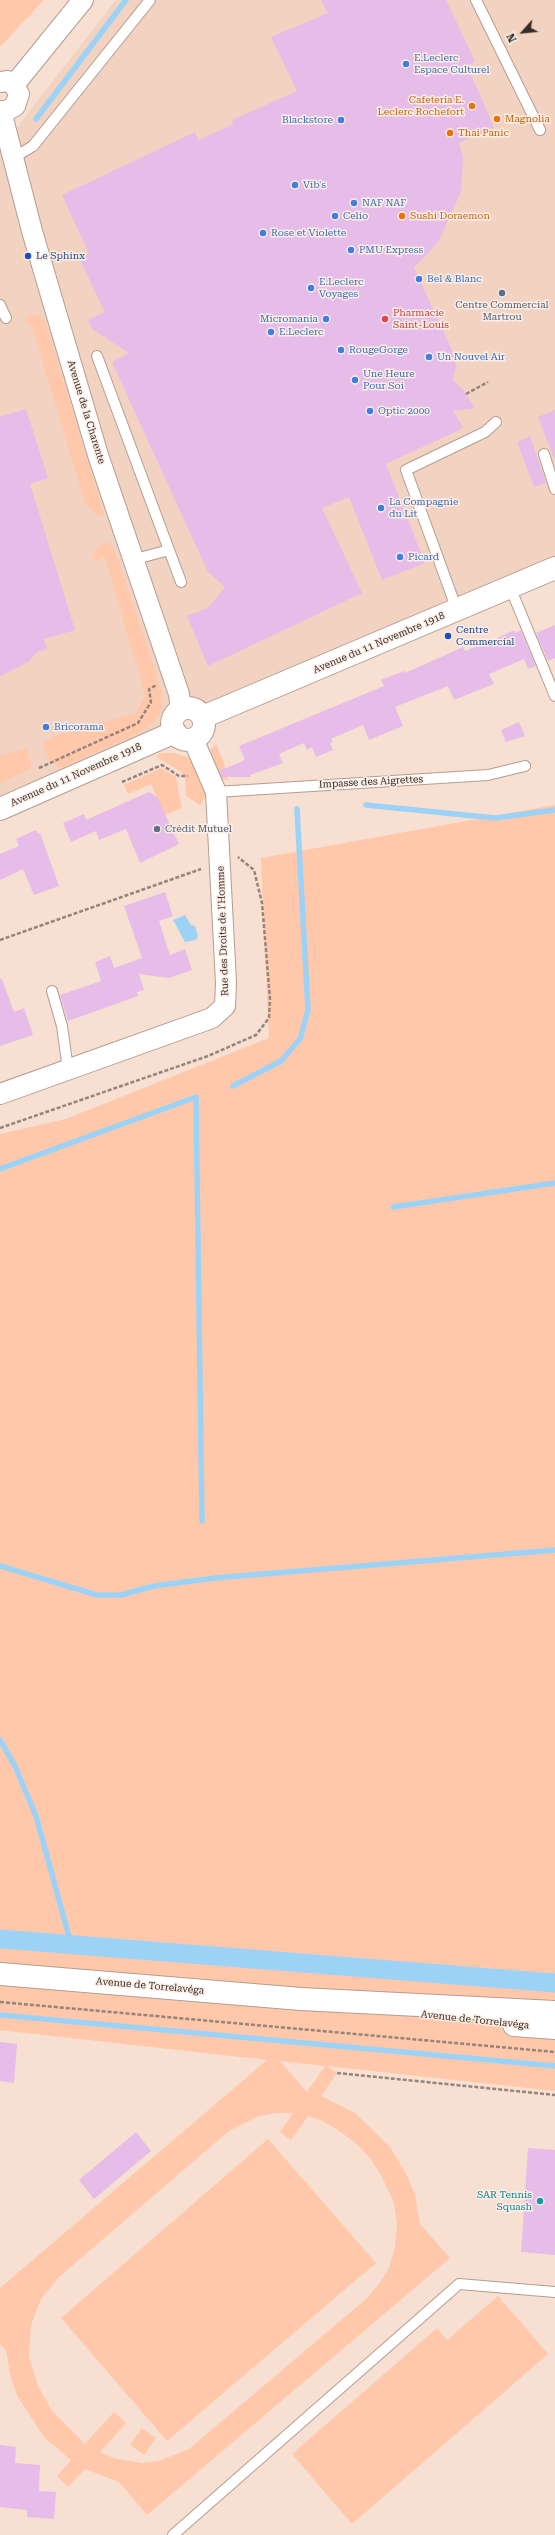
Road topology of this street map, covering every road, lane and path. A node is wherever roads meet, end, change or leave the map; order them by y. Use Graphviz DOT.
graph roads {
  1 [pos="83,0"];
  2 [pos="150,0"];
  3 [pos="476,0"];
  4 [pos="4,81"];
  5 [pos="0,111"];
  6 [pos="540,130"];
  7 [pos="13,158"];
  8 [pos="0,305"];
  9 [pos="6,318"];
  10 [pos="97,356"];
  11 [pos="488,382"];
  12 [pos="466,394"];
  13 [pos="496,422"];
  14 [pos="544,454"];
  15 [pos="555,489"];
  16 [pos="168,550"];
  17 [pos="132,560"];
  18 [pos="555,568"];
  19 [pos="181,582"];
  20 [pos="510,587"];
  21 [pos="457,610"];
  22 [pos="173,678"];
  23 [pos="555,696"];
  24 [pos="181,709"];
  25 [pos="203,717"];
  26 [pos="184,735"];
  27 [pos="525,766"];
  28 [pos="39,768"];
  29 [pos="207,768"];
  30 [pos="122,782"];
  31 [pos="216,792"];
  32 [pos="0,809"];
  33 [pos="221,862"];
  34 [pos="0,940"];
  35 [pos="52,991"];
  36 [pos="68,1069"];
  37 [pos="0,1094"];
  38 [pos="0,1974"];
  39 [pos="301,1999"];
  40 [pos="0,2002"];
  41 [pos="555,2012"];
  42 [pos="555,2028"];
  43 [pos="555,2052"];
  44 [pos="337,2073"];
  45 [pos="555,2095"];
  46 [pos="555,2292"];
  47 [pos="172,2535"];
  1 -- 4 [label="street"];
  2 -- 7 [label="lane"];
  3 -- 6 [label="lane"];
  4 -- 5 [label="street"];
  5 -- 7 [label="street, Avenue de la Charente"];
  7 -- 17 [label="street, Avenue de la Charente"];
  8 -- 9 [label="lane"];
  10 -- 16 [label="lane"];
  11 -- 12 [label="path"];
  13 -- 21 [label="lane"];
  14 -- 15 [label="lane"];
  16 -- 17 [label="lane"];
  16 -- 19 [label="lane"];
  17 -- 22 [label="street, Avenue de la Charente"];
  18 -- 20 [label="main road, Avenue du 11 Novembre 1918"];
  20 -- 21 [label="main road, Avenue du 11 Novembre 1918"];
  20 -- 23 [label="lane"];
  21 -- 25 [label="main road, Avenue du 11 Novembre 1918"];
  22 -- 24 [label="street, Avenue de la Charente"];
  22 -- 28 [label="path"];
  24 -- 25 [label="main road"];
  24 -- 26 [label="main road"];
  25 -- 26 [label="main road"];
  26 -- 29 [label="street, Rue des Droits de l'Homme"];
  26 -- 32 [label="main road, Avenue du 11 Novembre 1918"];
  27 -- 31 [label="lane, Impasse des Aigrettes"];
  29 -- 30 [label="path"];
  29 -- 31 [label="street, Rue des Droits de l'Homme"];
  31 -- 33 [label="street, Rue des Droits de l'Homme"];
  33 -- 34 [label="path"];
  33 -- 36 [label="street, Rue des Droits de l'Homme"];
  35 -- 36 [label="lane"];
  36 -- 37 [label="street, Rue des Droits de l'Homme"];
  38 -- 39 [label="main road, Avenue de Torrelavéga"];
  39 -- 41 [label="main road, Avenue de Torrelavéga"];
  39 -- 42 [label="main road, Avenue de Torrelavéga"];
  40 -- 43 [label="path"];
  44 -- 45 [label="path"];
  46 -- 47 [label="lane"];
}
